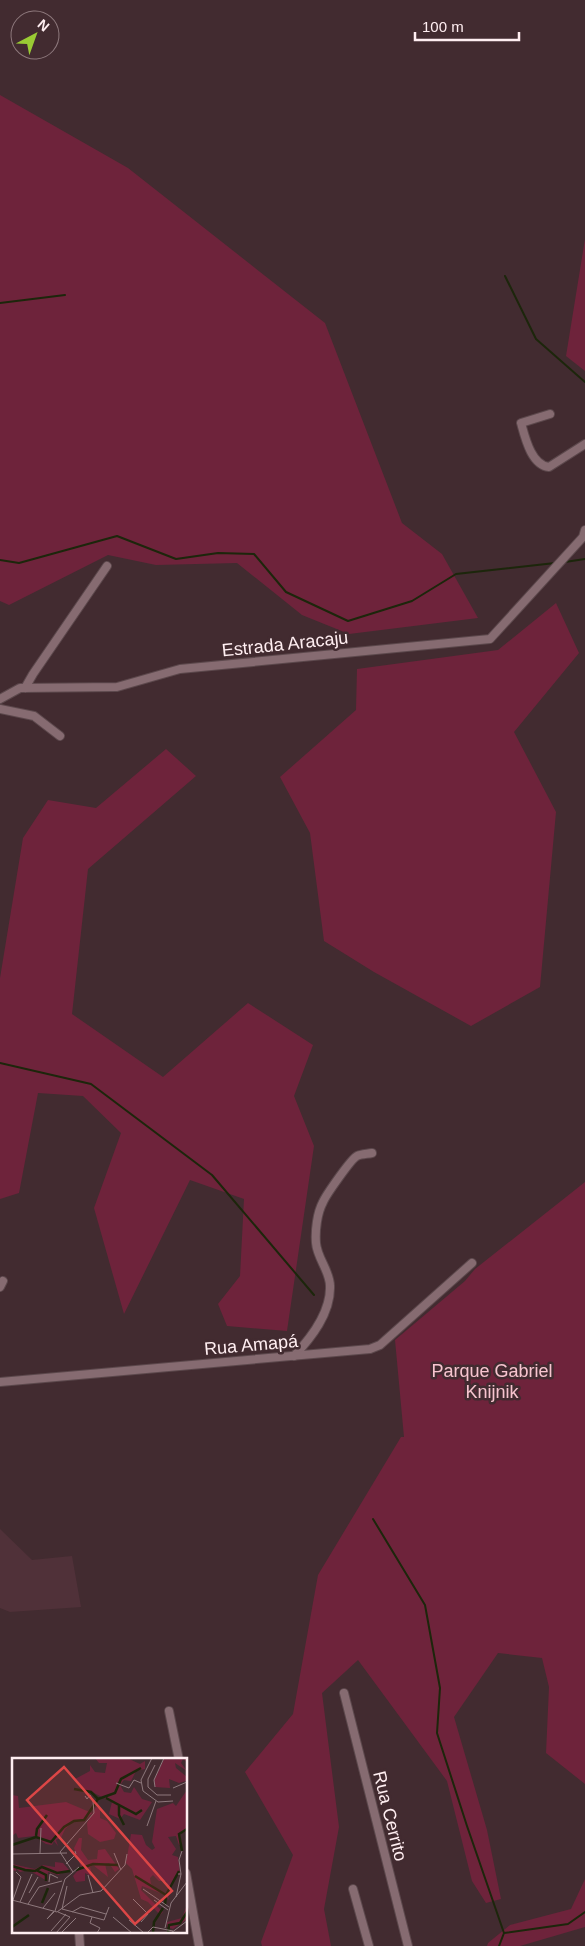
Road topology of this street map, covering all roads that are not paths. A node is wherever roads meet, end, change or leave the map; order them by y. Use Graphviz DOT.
graph roads {
  1 [pos="550,414"];
  2 [pos="585,444"];
  3 [pos="585,530"];
  4 [pos="107,566"];
  5 [pos="25,688"];
  6 [pos="0,699"];
  7 [pos="0,708"];
  8 [pos="60,736"];
  9 [pos="372,1153"];
  10 [pos="472,1263"];
  11 [pos="294,1356"];
  12 [pos="0,1382"];
  13 [pos="344,1693"];
  14 [pos="169,1711"];
  15 [pos="179,1758"];
  16 [pos="188,1884"];
  17 [pos="353,1889"];
  18 [pos="199,1946"];
  19 [pos="369,1946"];
  20 [pos="408,1946"];
  1 -- 2 [label="street"];
  3 -- 5 [label="street, Estrada Aracaju"];
  4 -- 5 [label="street"];
  5 -- 6 [label="street, Estrada Aracaju"];
  7 -- 8 [label="street"];
  9 -- 11 [label="street"];
  10 -- 11 [label="street, Rua Amapá"];
  11 -- 12 [label="street, Rua Amapá"];
  13 -- 20 [label="street, Rua Cerrito"];
  14 -- 15 [label="street"];
  16 -- 18 [label="street"];
  17 -- 19 [label="street"];
}
